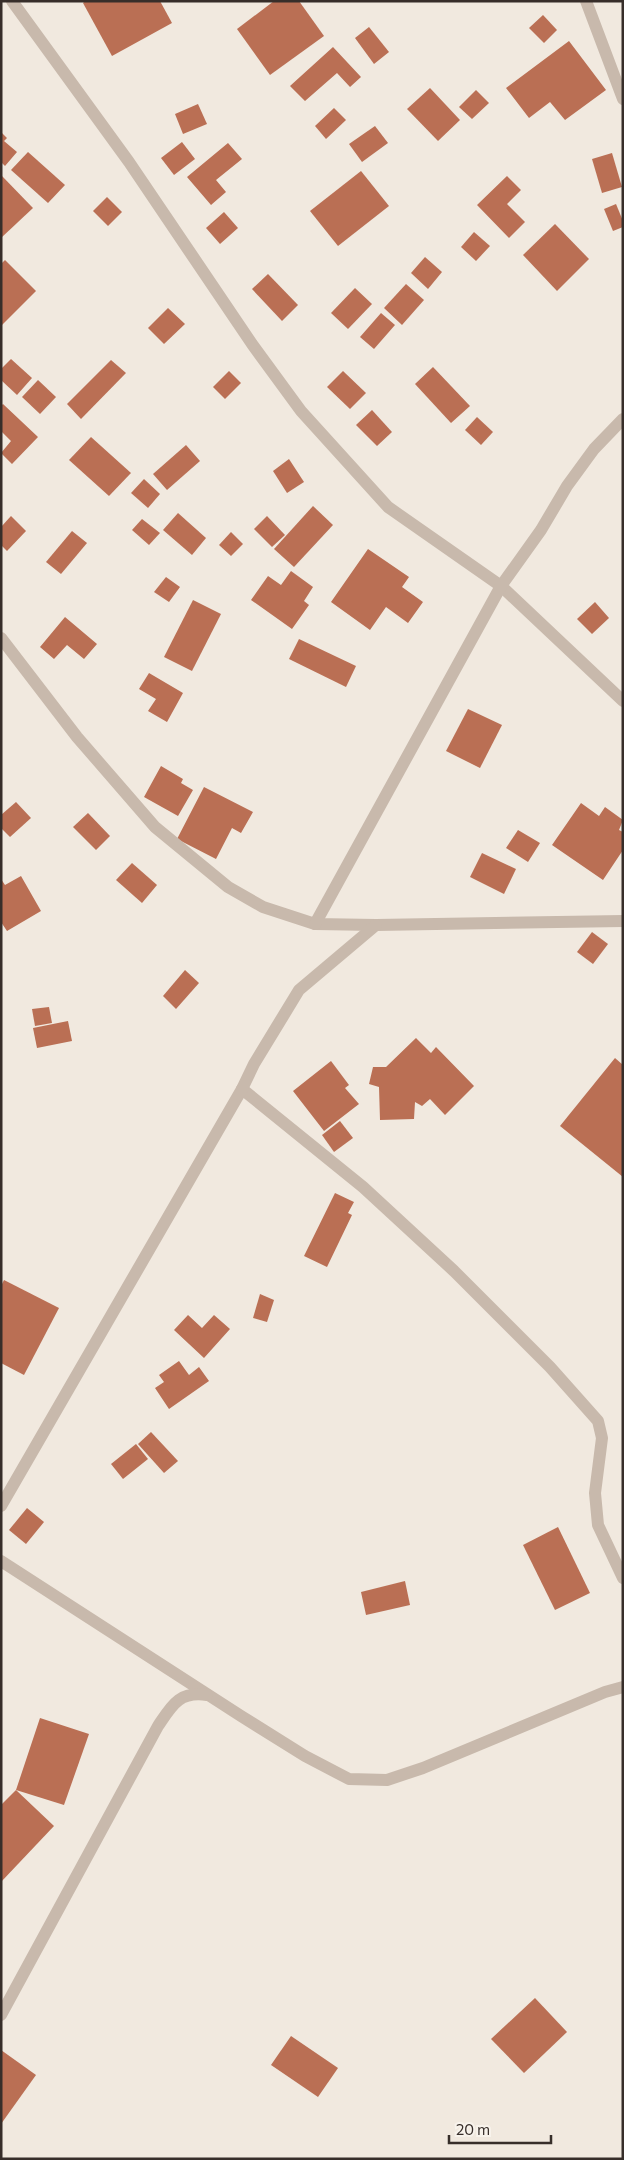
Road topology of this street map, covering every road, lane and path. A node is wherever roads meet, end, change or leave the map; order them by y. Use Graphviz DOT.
graph roads {
  1 [pos="12,1"];
  2 [pos="586,1"];
  3 [pos="623,99"];
  4 [pos="623,419"];
  5 [pos="501,586"];
  6 [pos="1,638"];
  7 [pos="623,700"];
  8 [pos="623,921"];
  9 [pos="315,924"];
  10 [pos="376,925"];
  11 [pos="242,1089"];
  12 [pos="1,1506"];
  13 [pos="1,1560"];
  14 [pos="623,1578"];
  15 [pos="623,1687"];
  16 [pos="211,1695"];
  17 [pos="1,2015"];
  1 -- 5 [label="street"];
  2 -- 3 [label="street"];
  4 -- 5 [label="street"];
  5 -- 7 [label="street"];
  5 -- 9 [label="street"];
  6 -- 9 [label="street"];
  8 -- 10 [label="street"];
  9 -- 10 [label="street"];
  10 -- 11 [label="street"];
  11 -- 12 [label="street"];
  11 -- 14 [label="street"];
  13 -- 16 [label="street"];
  15 -- 16 [label="street"];
  16 -- 17 [label="street"];
}
